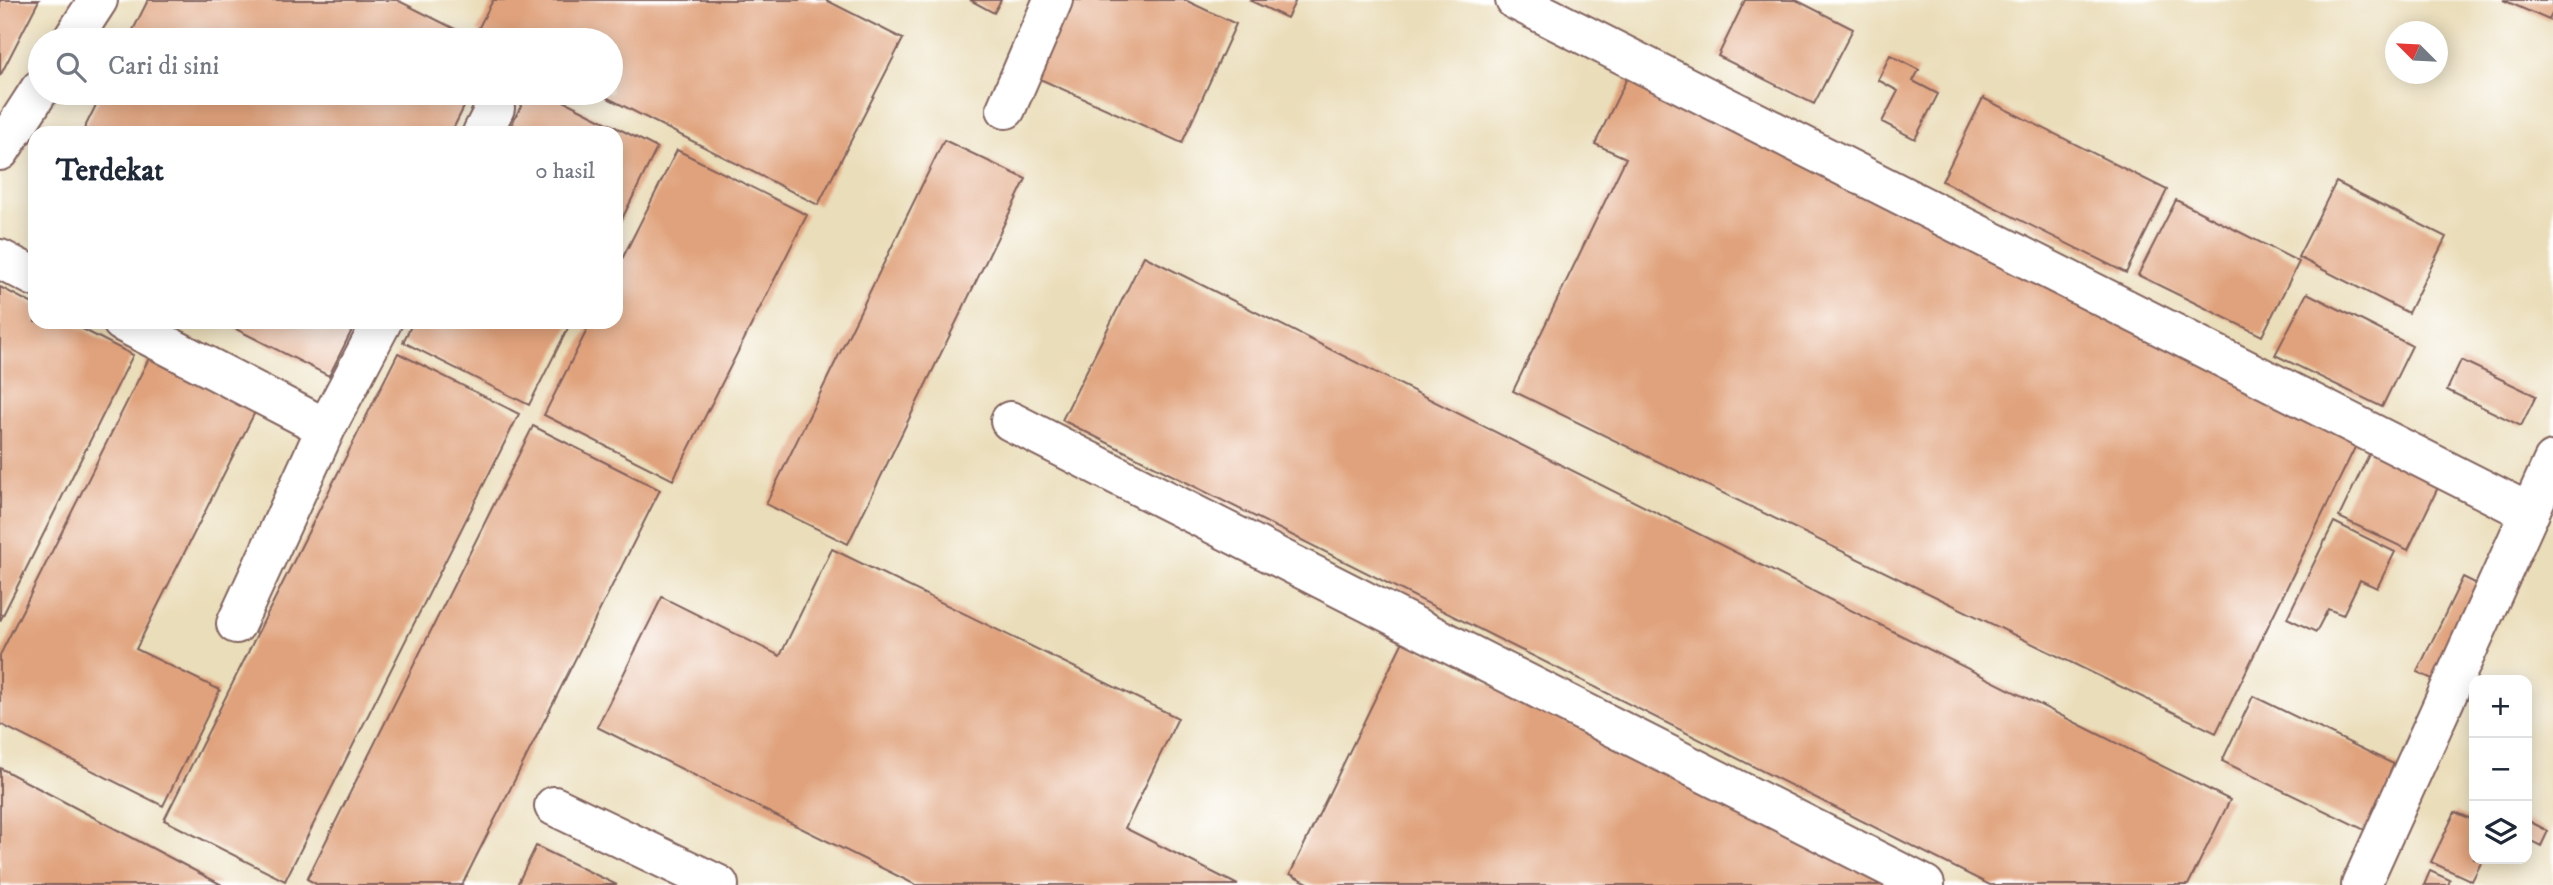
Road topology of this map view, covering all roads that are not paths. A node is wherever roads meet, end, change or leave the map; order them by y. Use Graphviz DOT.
graph roads {
  1 [pos="98,0"];
  2 [pos="1053,0"];
  3 [pos="1515,0"];
  4 [pos="80,28"];
  5 [pos="30,105"];
  6 [pos="1006,109"];
  7 [pos="0,151"];
  8 [pos="0,258"];
  9 [pos="28,273"];
  10 [pos="135,329"];
  11 [pos="378,329"];
  12 [pos="1010,421"];
  13 [pos="326,428"];
  14 [pos="2553,461"];
  15 [pos="2530,513"];
  16 [pos="236,624"];
  17 [pos="554,806"];
  18 [pos="719,885"];
  19 [pos="1925,885"];
  20 [pos="2361,885"];
  1 -- 4 [label="street"];
  2 -- 6 [label="street"];
  3 -- 15 [label="street"];
  5 -- 7 [label="street"];
  8 -- 9 [label="street"];
  10 -- 13 [label="street"];
  11 -- 13 [label="street"];
  12 -- 19 [label="street"];
  13 -- 16 [label="street"];
  14 -- 15 [label="street"];
  15 -- 20 [label="street"];
  17 -- 18 [label="street"];
}
